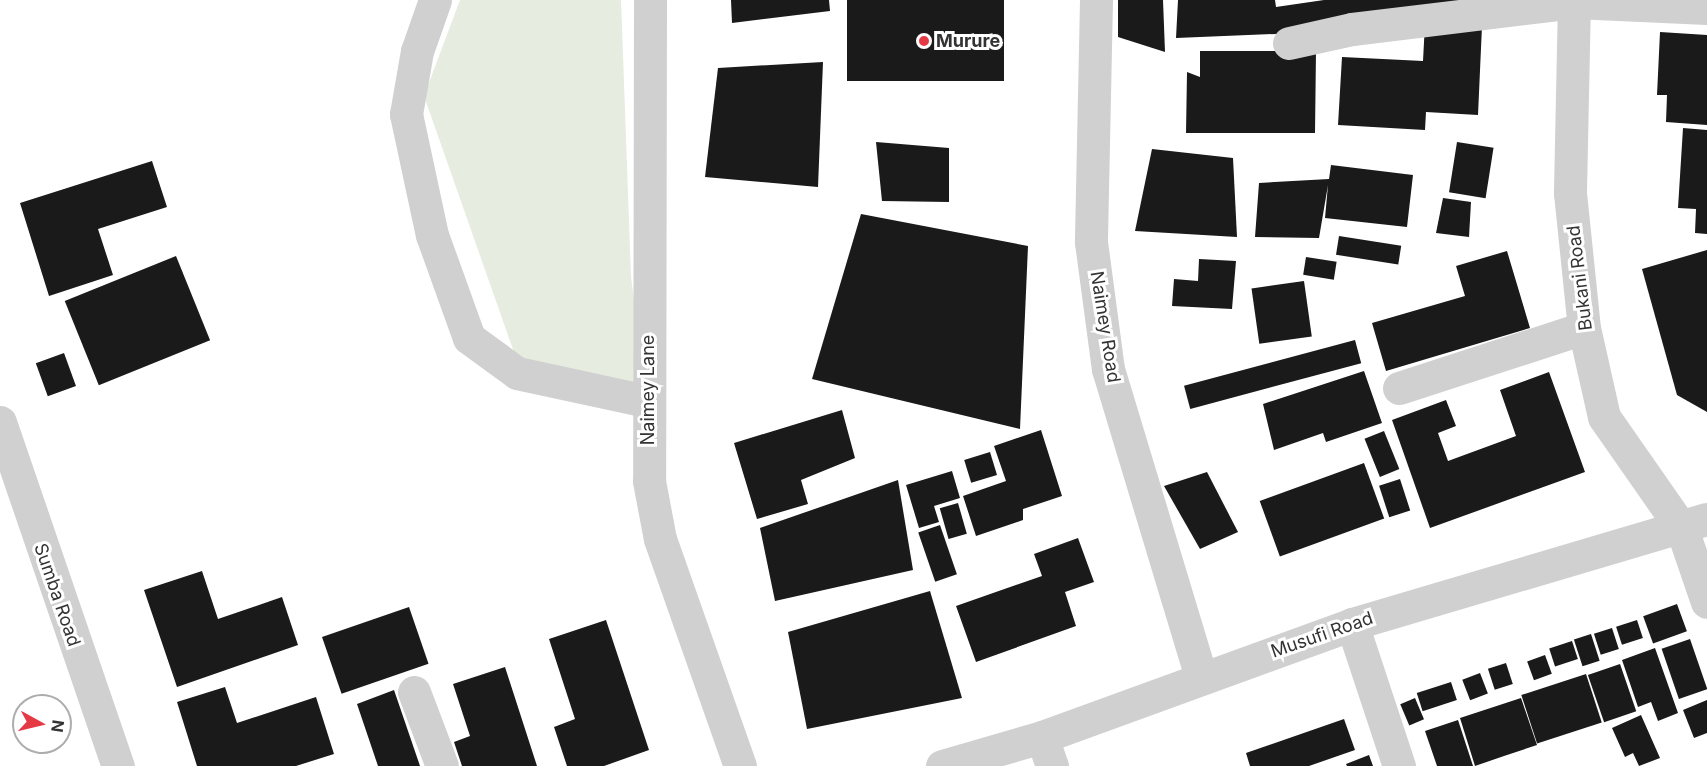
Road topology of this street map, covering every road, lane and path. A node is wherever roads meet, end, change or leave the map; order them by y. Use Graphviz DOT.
graph roads {
  1 [pos="435,0"];
  2 [pos="650,0"];
  3 [pos="1095,0"];
  4 [pos="1574,1"];
  5 [pos="1707,8"];
  6 [pos="1289,43"];
  7 [pos="1584,328"];
  8 [pos="1399,388"];
  9 [pos="647,401"];
  10 [pos="0,422"];
  11 [pos="1694,524"];
  12 [pos="1707,602"];
  13 [pos="1352,624"];
  14 [pos="1201,677"];
  15 [pos="414,692"];
  16 [pos="1047,752"];
  17 [pos="118,766"];
  18 [pos="442,766"];
  19 [pos="740,766"];
  20 [pos="942,766"];
  21 [pos="1399,766"];
  1 -- 9 [label="street"];
  2 -- 9 [label="street, Naimey Lane"];
  3 -- 14 [label="street, Naimey Road"];
  4 -- 5 [label="street"];
  4 -- 6 [label="street"];
  4 -- 7 [label="street, Bukani Road"];
  7 -- 8 [label="street"];
  7 -- 11 [label="street, Bukani Road"];
  9 -- 19 [label="street, Naimey Lane"];
  10 -- 17 [label="street, Sumba Road"];
  11 -- 12 [label="street, Bukani Road"];
  11 -- 13 [label="street, Musufi Road"];
  13 -- 14 [label="street, Musufi Road"];
  13 -- 21 [label="street"];
  14 -- 16 [label="street, Musufi Road"];
  15 -- 18 [label="street"];
  16 -- 20 [label="street, Musufi Road"];
}
